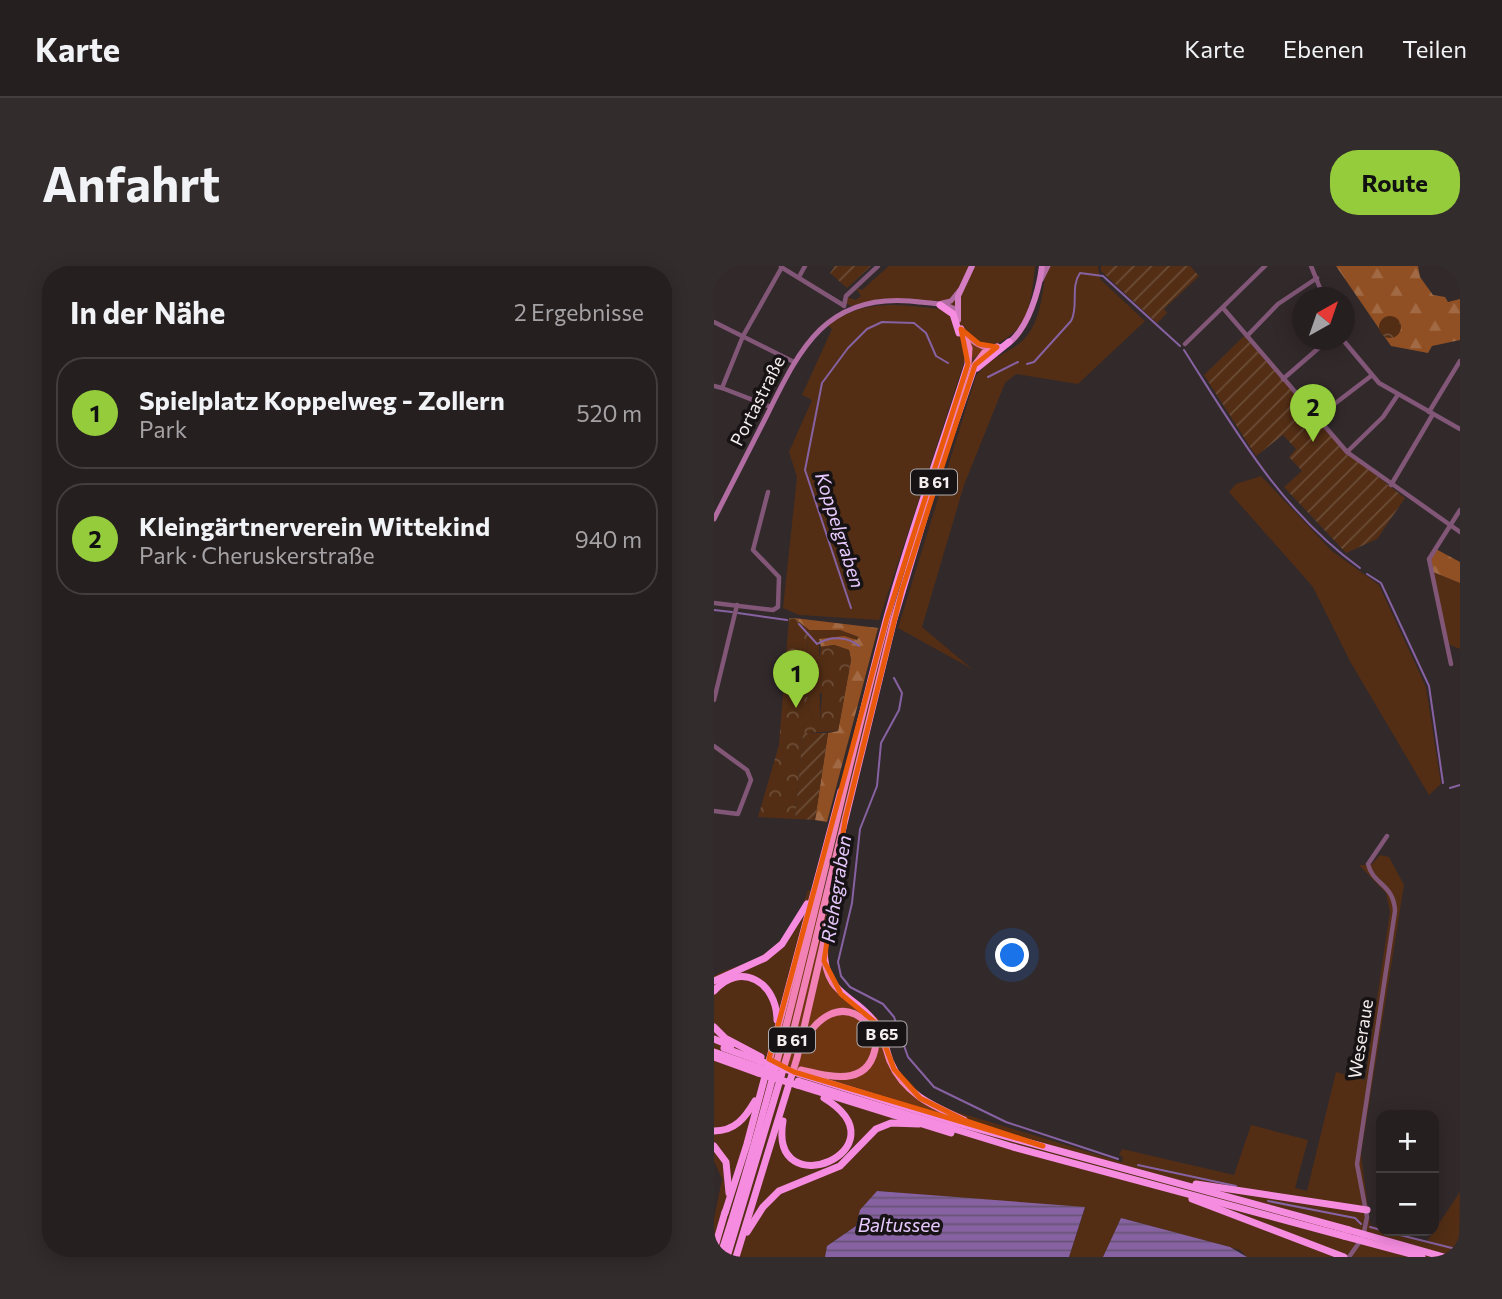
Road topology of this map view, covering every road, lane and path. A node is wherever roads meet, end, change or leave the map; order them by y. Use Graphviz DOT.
graph roads {
  1 [pos="781,266"];
  2 [pos="805,266"];
  3 [pos="878,266"];
  4 [pos="1042,266"];
  5 [pos="1048,266"];
  6 [pos="1265,266"];
  7 [pos="1311,266"];
  8 [pos="971,267"];
  9 [pos="799,277"];
  10 [pos="1317,278"];
  11 [pos="1039,285"];
  12 [pos="1320,287"];
  13 [pos="961,289"];
  14 [pos="937,304"];
  15 [pos="845,308"];
  16 [pos="1223,308"];
  17 [pos="957,310"];
  18 [pos="714,322"];
  19 [pos="961,329"];
  20 [pos="743,336"];
  21 [pos="1247,336"];
  22 [pos="1009,342"];
  23 [pos="1185,344"];
  24 [pos="997,347"];
  25 [pos="1316,350"];
  26 [pos="1351,350"];
  27 [pos="969,356"];
  28 [pos="1460,361"];
  29 [pos="794,362"];
  30 [pos="972,374"];
  31 [pos="1371,376"];
  32 [pos="1283,379"];
  33 [pos="714,386"];
  34 [pos="722,388"];
  35 [pos="1398,396"];
  36 [pos="771,407"];
  37 [pos="1431,413"];
  38 [pos="1316,418"];
  39 [pos="1460,429"];
  40 [pos="1347,452"];
  41 [pos="1391,485"];
  42 [pos="768,492"];
  43 [pos="1460,510"];
  44 [pos="714,519"];
  45 [pos="1449,526"];
  46 [pos="1460,532"];
  47 [pos="714,603"];
  48 [pos="737,605"];
  49 [pos="1451,664"];
  50 [pos="714,700"];
  51 [pos="714,746"];
  52 [pos="850,767"];
  53 [pos="714,811"];
  54 [pos="845,820"];
  55 [pos="1387,836"];
  56 [pos="814,888"];
  57 [pos="825,930"];
  58 [pos="714,981"];
  59 [pos="714,991"];
  60 [pos="714,1027"];
  61 [pos="777,1029"];
  62 [pos="714,1042"];
  63 [pos="714,1055"];
  64 [pos="797,1058"];
  65 [pos="714,1064"];
  66 [pos="734,1064"];
  67 [pos="760,1065"];
  68 [pos="799,1077"];
  69 [pos="761,1088"];
  70 [pos="815,1092"];
  71 [pos="786,1099"];
  72 [pos="964,1120"];
  73 [pos="919,1124"];
  74 [pos="714,1130"];
  75 [pos="714,1146"];
  76 [pos="1043,1146"];
  77 [pos="1013,1147"];
  78 [pos="1111,1168"];
  79 [pos="1130,1174"];
  80 [pos="1174,1182"];
  81 [pos="1172,1190"];
  82 [pos="1367,1210"];
  83 [pos="725,1213"];
  84 [pos="1347,1233"];
  85 [pos="739,1248"];
  86 [pos="714,1250"];
  87 [pos="720,1257"];
  88 [pos="727,1257"];
  89 [pos="736,1257"];
  90 [pos="1347,1257"];
  91 [pos="1422,1257"];
  92 [pos="1444,1257"];
  1 -- 9 [label="street"];
  1 -- 20 [label="street"];
  2 -- 9 [label="street"];
  3 -- 15 [label="street, Portastraße"];
  4 -- 11 [label="main road"];
  5 -- 11 [label="main road"];
  6 -- 16 [label="street"];
  7 -- 10 [label="street"];
  8 -- 13 [label="main road"];
  9 -- 15 [label="street"];
  10 -- 12 [label="street"];
  10 -- 21 [label="street"];
  11 -- 22 [label="main road"];
  13 -- 14 [label="main road"];
  13 -- 17 [label="main road"];
  14 -- 15 [label="main road, Portastraße"];
  14 -- 17 [label="main road, Portastraße"];
  14 -- 27 [label="highway"];
  15 -- 29 [label="main road, Portastraße"];
  16 -- 21 [label="street"];
  16 -- 23 [label="street"];
  17 -- 19 [label="main road"];
  18 -- 20 [label="street"];
  19 -- 24 [label="main road"];
  19 -- 27 [label="highway"];
  20 -- 29 [label="street"];
  20 -- 34 [label="street"];
  21 -- 32 [label="street"];
  22 -- 24 [label="main road, B 61"];
  22 -- 30 [label="highway"];
  24 -- 30 [label="highway, B 61"];
  25 -- 32 [label="street"];
  26 -- 31 [label="street"];
  27 -- 52 [label="highway, B 61"];
  28 -- 37 [label="street"];
  29 -- 36 [label="main road, Portastraße"];
  30 -- 54 [label="highway, B 61"];
  31 -- 35 [label="street"];
  31 -- 38 [label="street"];
  32 -- 38 [label="street"];
  33 -- 34 [label="street"];
  34 -- 36 [label="street"];
  35 -- 37 [label="street"];
  35 -- 40 [label="street"];
  36 -- 44 [label="main road, Portastraße"];
  37 -- 39 [label="street"];
  37 -- 41 [label="street"];
  38 -- 40 [label="street"];
  40 -- 41 [label="street"];
  41 -- 45 [label="street"];
  42 -- 48 [label="street"];
  43 -- 45 [label="street"];
  45 -- 46 [label="street"];
  45 -- 49 [label="street"];
  47 -- 48 [label="street"];
  48 -- 50 [label="street"];
  51 -- 53 [label="street"];
  52 -- 56 [label="highway"];
  52 -- 87 [label="highway, B 61"];
  54 -- 57 [label="highway, B 65"];
  54 -- 88 [label="highway, B 61"];
  55 -- 82 [label="street, Weseraue"];
  56 -- 58 [label="highway"];
  56 -- 61 [label="highway"];
  57 -- 64 [label="highway"];
  57 -- 72 [label="highway, B 65"];
  59 -- 61 [label="highway"];
  60 -- 67 [label="highway"];
  61 -- 69 [label="highway"];
  62 -- 67 [label="highway"];
  63 -- 66 [label="highway"];
  63 -- 67 [label="highway"];
  64 -- 68 [label="highway"];
  64 -- 71 [label="highway"];
  65 -- 66 [label="highway, B 65"];
  66 -- 67 [label="highway, B 65"];
  67 -- 68 [label="highway, bridge"];
  67 -- 68 [label="highway, B 65, bridge"];
  68 -- 70 [label="highway, B 65"];
  68 -- 72 [label="highway"];
  68 -- 76 [label="highway"];
  68 -- 77 [label="highway"];
  69 -- 74 [label="highway"];
  69 -- 83 [label="highway"];
  70 -- 71 [label="highway"];
  70 -- 73 [label="highway, B 65"];
  71 -- 85 [label="highway"];
  72 -- 76 [label="highway, B 65"];
  73 -- 77 [label="highway, B 65"];
  73 -- 85 [label="highway"];
  75 -- 83 [label="highway"];
  76 -- 78 [label="highway, B 65"];
  77 -- 78 [label="highway, B 65"];
  78 -- 79 [label="highway, B 65"];
  79 -- 80 [label="highway, B 65"];
  79 -- 81 [label="highway, B 65"];
  80 -- 82 [label="highway"];
  80 -- 84 [label="highway, B 65"];
  81 -- 84 [label="highway, B 65"];
  81 -- 90 [label="highway"];
  82 -- 90 [label="street, Weseraue"];
  83 -- 86 [label="highway"];
  84 -- 91 [label="highway, B 65, bridge"];
  84 -- 92 [label="highway, B 65, bridge"];
  85 -- 89 [label="highway"];
}
